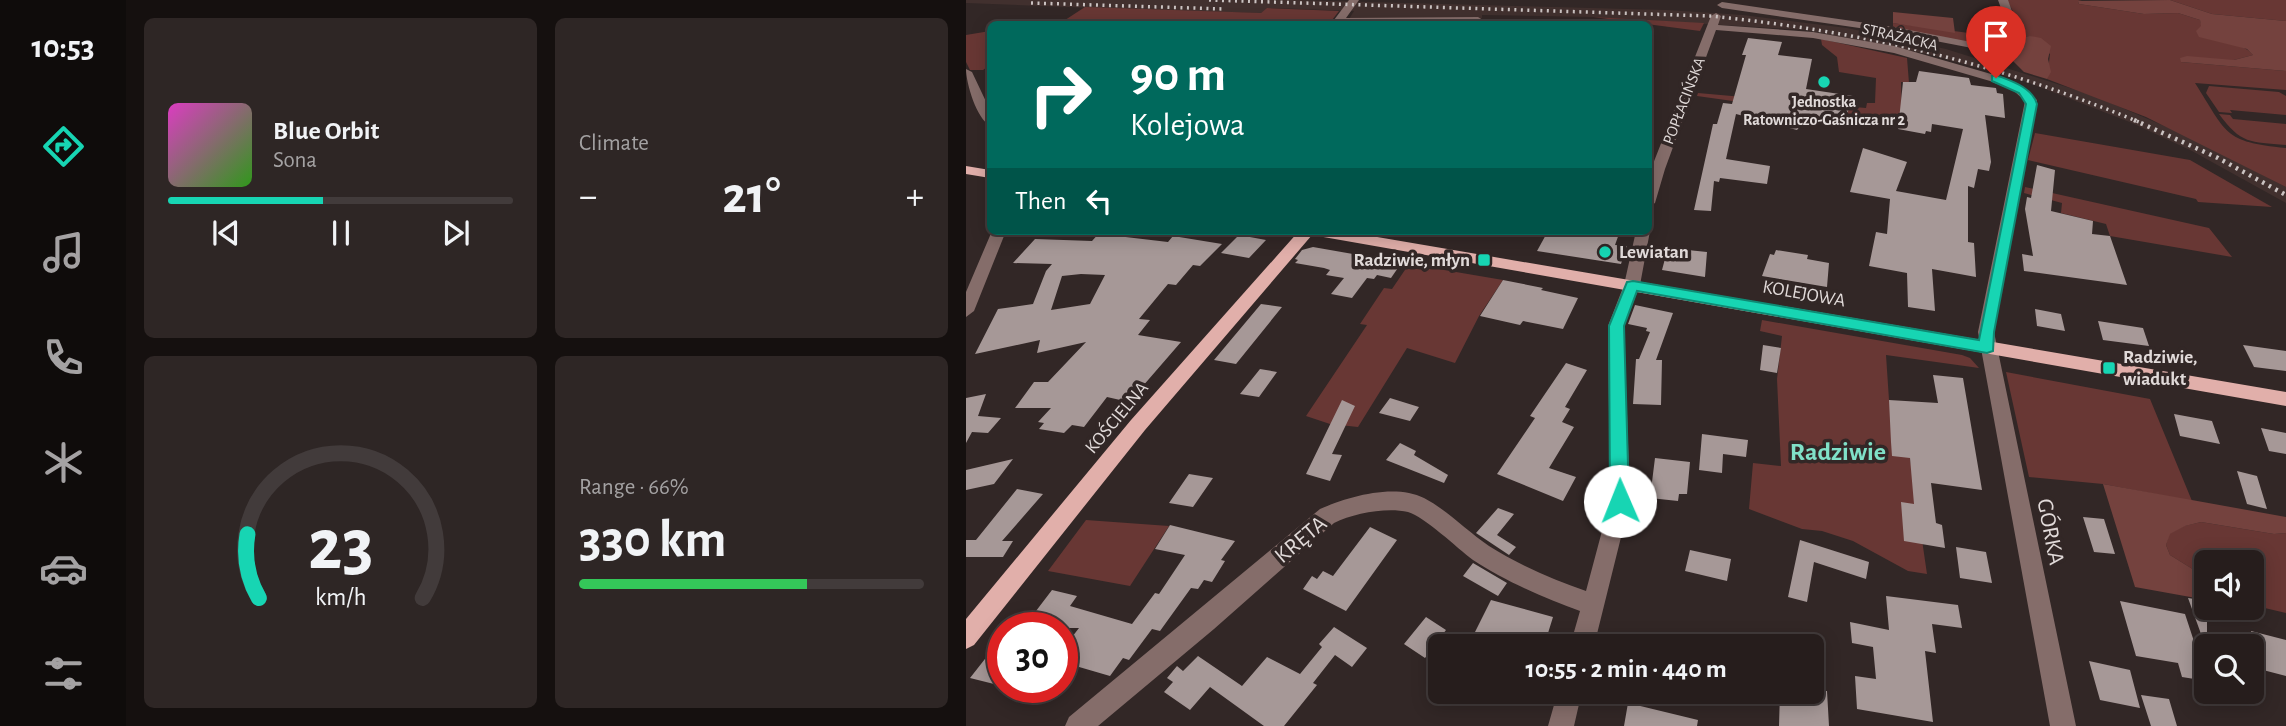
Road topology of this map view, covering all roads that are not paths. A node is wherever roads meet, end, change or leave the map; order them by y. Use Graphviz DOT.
graph roads {
  1 [pos="1354,0"];
  2 [pos="2003,0"];
  3 [pos="1723,3"];
  4 [pos="1478,20"];
  5 [pos="1339,21"];
  6 [pos="1431,21"];
  7 [pos="1712,27"];
  8 [pos="966,72"];
  9 [pos="987,115"];
  10 [pos="966,170"];
  11 [pos="987,174"];
  12 [pos="1652,190"];
  13 [pos="997,235"];
  14 [pos="1304,235"];
  15 [pos="1339,235"];
  16 [pos="1642,235"];
  17 [pos="1633,285"];
  18 [pos="966,311"];
  19 [pos="1987,347"];
  20 [pos="2286,399"];
  21 [pos="1593,604"];
  22 [pos="1585,634"];
  23 [pos="966,637"];
  24 [pos="1567,704"];
  25 [pos="1078,726"];
  26 [pos="1561,726"];
  27 [pos="2063,726"];
  1 -- 5 [label="street"];
  2 -- 3 [label="street, STRAŻACKA"];
  3 -- 7 [label="street, POPŁACIŃSKA"];
  4 -- 6 [label="street"];
  7 -- 12 [label="street, POPŁACIŃSKA"];
  7 -- 19 [label="street, STRAŻACKA"];
  8 -- 9 [label="street"];
  10 -- 11 [label="main road"];
  13 -- 18 [label="street"];
  14 -- 23 [label="main road, KOŚCIELNA"];
  15 -- 17 [label="main road, KOLEJOWA"];
  16 -- 17 [label="street"];
  17 -- 19 [label="main road, KOLEJOWA"];
  17 -- 21 [label="street"];
  19 -- 20 [label="main road, KOLEJOWA"];
  19 -- 27 [label="street, GÓRKA"];
  21 -- 22 [label="street"];
  21 -- 25 [label="street, KRĘTA"];
  24 -- 26 [label="street"];
}
